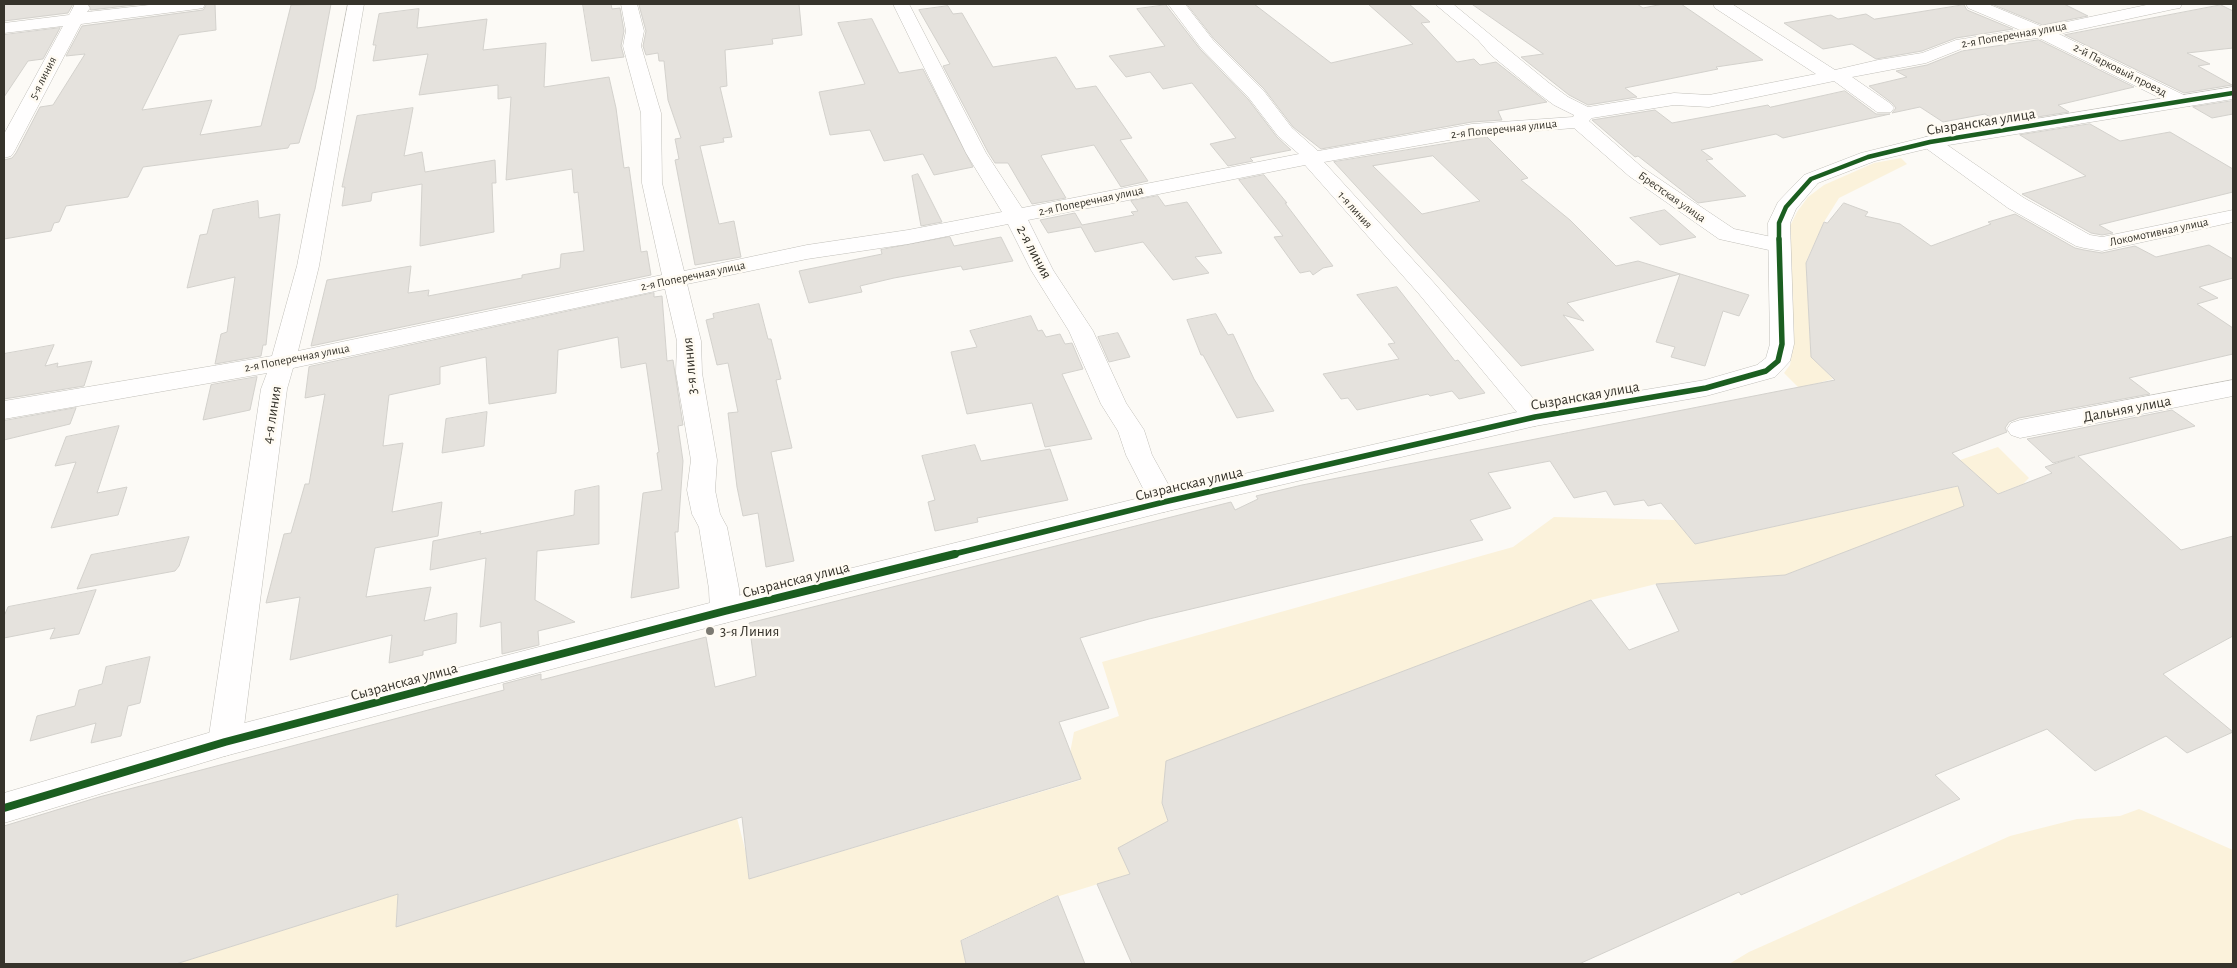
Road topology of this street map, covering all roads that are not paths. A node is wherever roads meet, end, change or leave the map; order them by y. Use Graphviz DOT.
graph roads {
  1 [pos="197,4"];
  2 [pos="356,4"];
  3 [pos="629,4"];
  4 [pos="900,4"];
  5 [pos="1176,4"];
  6 [pos="1443,4"];
  7 [pos="1721,4"];
  8 [pos="1974,4"];
  9 [pos="2174,4"];
  10 [pos="79,11"];
  11 [pos="4,28"];
  12 [pos="2039,33"];
  13 [pos="1834,75"];
  14 [pos="2233,93"];
  15 [pos="2183,102"];
  16 [pos="1884,108"];
  17 [pos="1582,118"];
  18 [pos="1930,142"];
  19 [pos="4,152"];
  20 [pos="1312,158"];
  21 [pos="2233,216"];
  22 [pos="1015,217"];
  23 [pos="1778,245"];
  24 [pos="675,279"];
  25 [pos="284,362"];
  26 [pos="2233,388"];
  27 [pos="4,410"];
  28 [pos="1535,417"];
  29 [pos="2020,429"];
  30 [pos="1164,502"];
  31 [pos="724,611"];
  32 [pos="225,742"];
  33 [pos="4,808"];
  1 -- 10 [label="street"];
  2 -- 25 [label="street, 4-я линия"];
  3 -- 24 [label="street, 3-я линия"];
  4 -- 22 [label="street, 2-я линия"];
  5 -- 20 [label="street, 1-я линия"];
  6 -- 17 [label="street, Брестская улица"];
  7 -- 13 [label="street"];
  8 -- 12 [label="street, 2-й Парковый проезд"];
  9 -- 12 [label="street, 2-я Поперечная улица"];
  10 -- 11 [label="street"];
  10 -- 19 [label="street, 5-я линия"];
  12 -- 13 [label="street, 2-я Поперечная улица"];
  12 -- 15 [label="street, 2-й Парковый проезд"];
  13 -- 16 [label="street"];
  13 -- 17 [label="street, 2-я Поперечная улица"];
  14 -- 15 [label="street, Сызранская улица"];
  15 -- 18 [label="street, Сызранская улица"];
  17 -- 20 [label="street, 2-я Поперечная улица"];
  17 -- 23 [label="street, Брестская улица"];
  18 -- 21 [label="street, Локомотивная улица"];
  18 -- 23 [label="street, Сызранская улица"];
  20 -- 22 [label="street, 2-я Поперечная улица"];
  20 -- 28 [label="street, 1-я линия"];
  22 -- 24 [label="street, 2-я Поперечная улица"];
  22 -- 30 [label="street, 2-я линия"];
  23 -- 28 [label="street, Сызранская улица"];
  24 -- 25 [label="street, 2-я Поперечная улица"];
  24 -- 31 [label="street, 3-я линия"];
  25 -- 27 [label="street, 2-я Поперечная улица"];
  25 -- 32 [label="street, 4-я линия"];
  26 -- 29 [label="street, Дальняя улица"];
  28 -- 30 [label="street, Сызранская улица"];
  30 -- 31 [label="street, Сызранская улица"];
  31 -- 32 [label="street, Сызранская улица"];
  32 -- 33 [label="street, Сызранская улица"];
}
